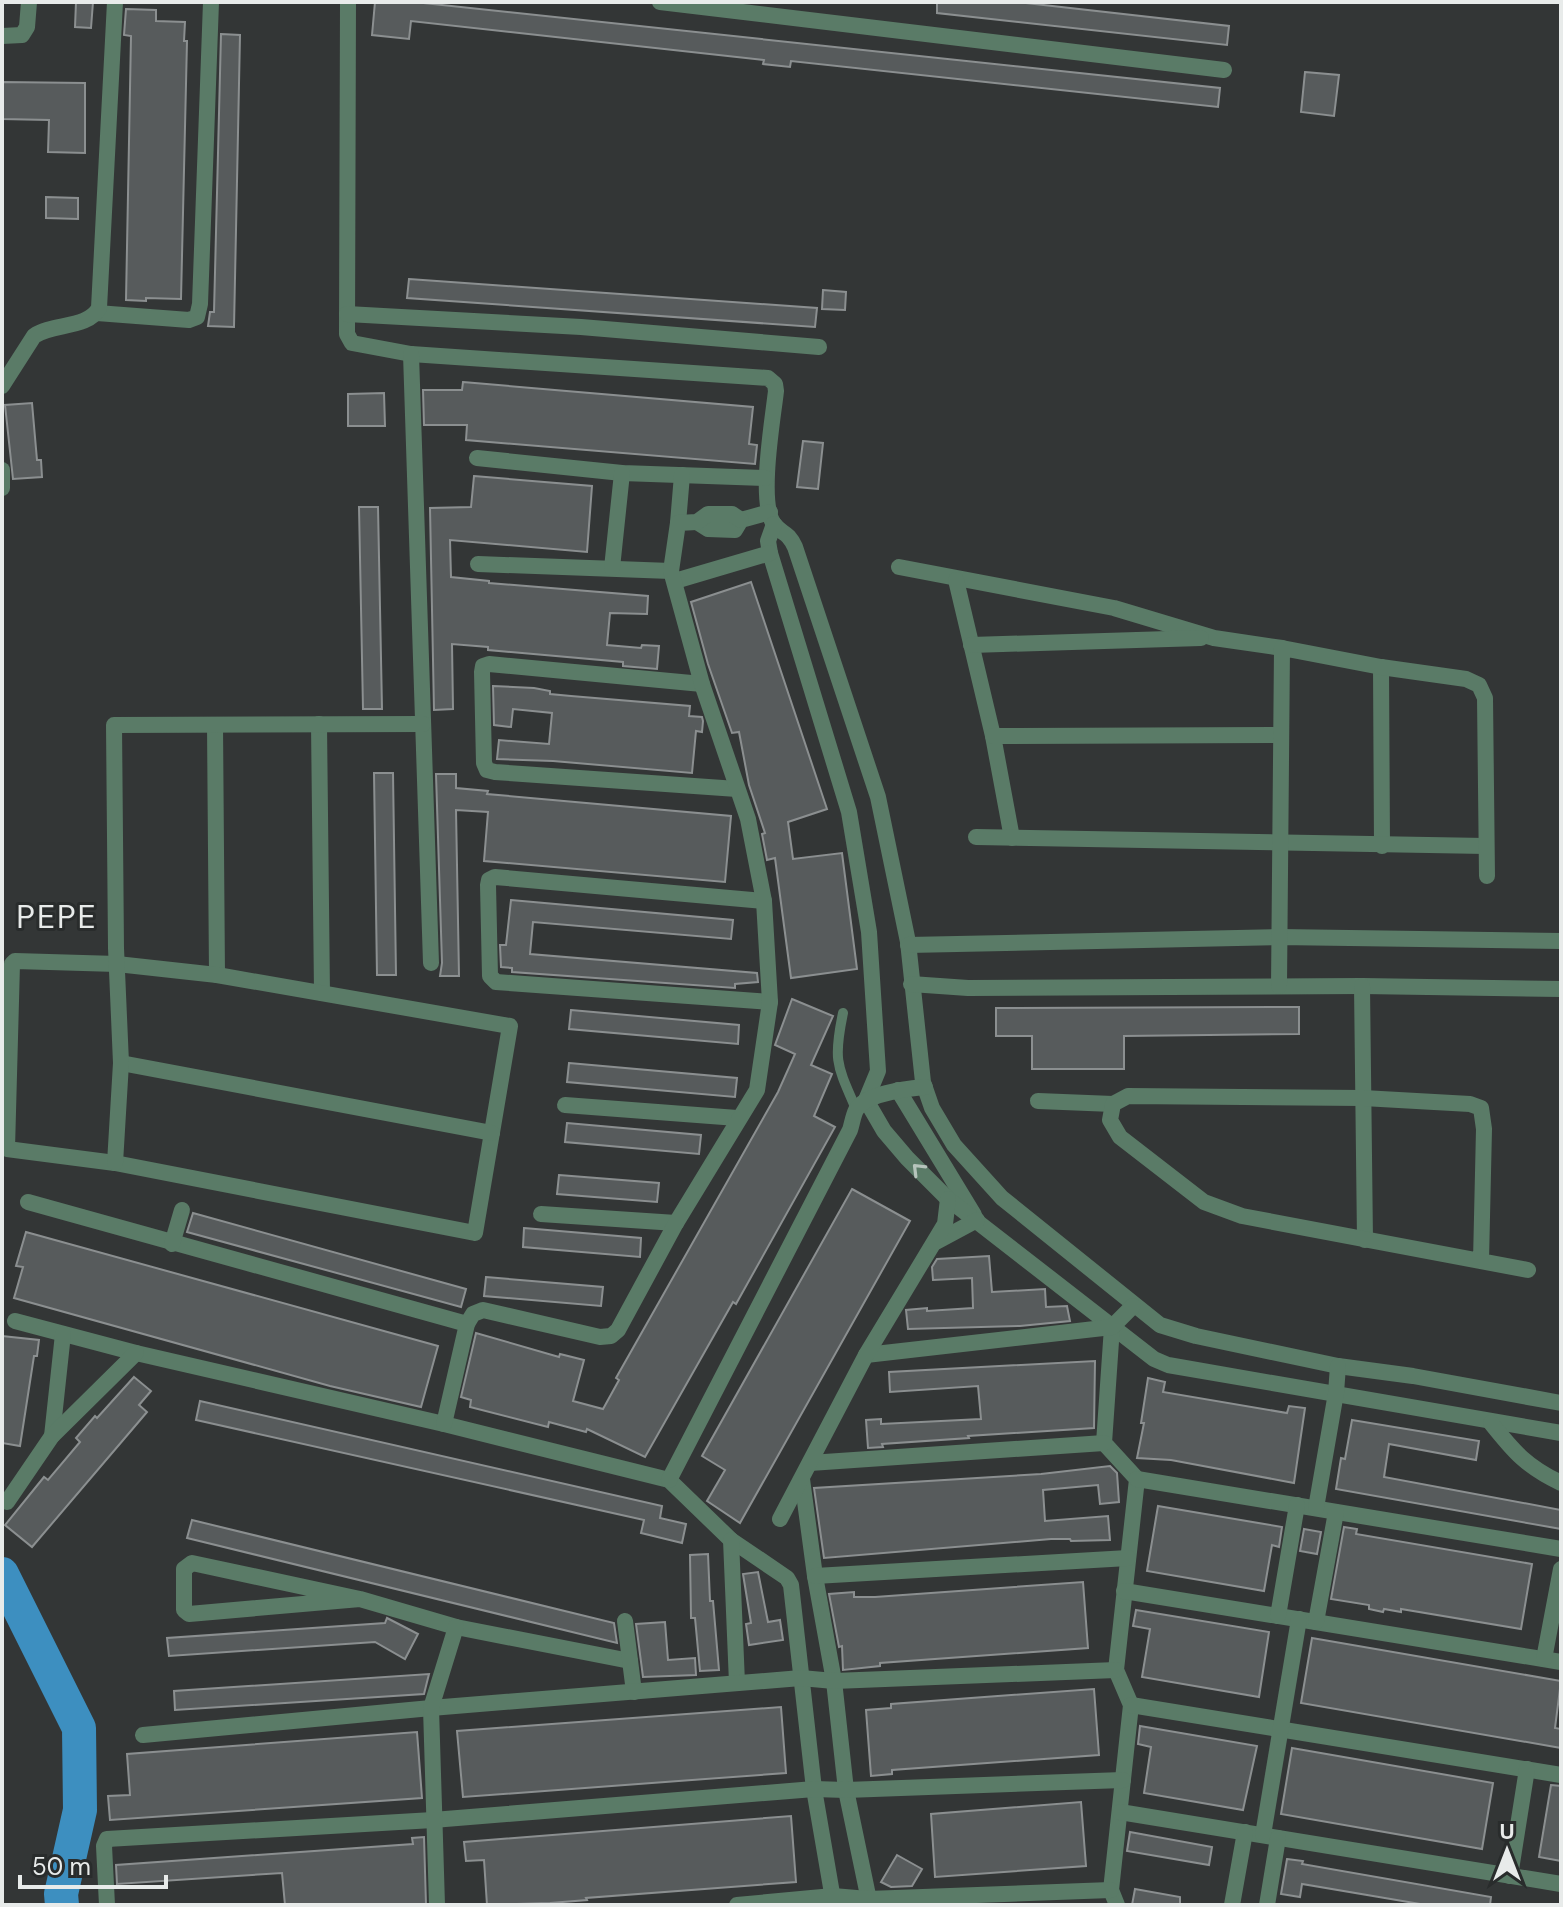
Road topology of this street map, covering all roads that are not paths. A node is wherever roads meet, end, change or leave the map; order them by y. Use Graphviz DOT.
graph roads {
  1 [pos="29,2"];
  2 [pos="115,2"];
  3 [pos="211,2"];
  4 [pos="348,2"];
  5 [pos="660,2"];
  6 [pos="2,36"];
  7 [pos="1224,70"];
  8 [pos="97,313"];
  9 [pos="347,314"];
  10 [pos="819,347"];
  11 [pos="411,354"];
  12 [pos="2,386"];
  13 [pos="477,458"];
  14 [pos="2,470"];
  15 [pos="622,473"];
  16 [pos="682,475"];
  17 [pos="766,478"];
  18 [pos="2,488"];
  19 [pos="772,518"];
  20 [pos="678,523"];
  21 [pos="770,553"];
  22 [pos="478,564"];
  23 [pos="899,567"];
  24 [pos="612,568"];
  25 [pos="673,576"];
  26 [pos="956,580"];
  27 [pos="1214,638"];
  28 [pos="971,645"];
  29 [pos="1282,648"];
  30 [pos="1381,667"];
  31 [pos="702,684"];
  32 [pos="319,724"];
  33 [pos="423,724"];
  34 [pos="215,725"];
  35 [pos="1281,735"];
  36 [pos="993,736"];
  37 [pos="737,789"];
  38 [pos="976,837"];
  39 [pos="1012,838"];
  40 [pos="1280,844"];
  41 [pos="1382,846"];
  42 [pos="1486,846"];
  43 [pos="1487,876"];
  44 [pos="764,901"];
  45 [pos="1279,937"];
  46 [pos="1561,941"];
  47 [pos="908,945"];
  48 [pos="431,963"];
  49 [pos="117,964"];
  50 [pos="217,975"];
  51 [pos="911,984"];
  52 [pos="1279,986"];
  53 [pos="1362,986"];
  54 [pos="1561,989"];
  55 [pos="322,993"];
  56 [pos="770,1002"];
  57 [pos="843,1013"];
  58 [pos="121,1063"];
  59 [pos="925,1087"];
  60 [pos="898,1090"];
  61 [pos="1363,1098"];
  62 [pos="1038,1101"];
  63 [pos="1113,1104"];
  64 [pos="565,1105"];
  65 [pos="861,1105"];
  66 [pos="737,1118"];
  67 [pos="492,1133"];
  68 [pos="115,1163"];
  69 [pos="948,1199"];
  70 [pos="28,1202"];
  71 [pos="182,1210"];
  72 [pos="541,1214"];
  73 [pos="977,1220"];
  74 [pos="676,1223"];
  75 [pos="1365,1240"];
  76 [pos="934,1243"];
  77 [pos="172,1244"];
  78 [pos="1481,1261"];
  79 [pos="1528,1270"];
  80 [pos="1133,1306"];
  81 [pos="15,1321"];
  82 [pos="467,1324"];
  83 [pos="1112,1327"];
  84 [pos="63,1334"];
  85 [pos="136,1353"];
  86 [pos="866,1355"];
  87 [pos="1338,1366"];
  88 [pos="1336,1393"];
  89 [pos="1561,1403"];
  90 [pos="1491,1423"];
  91 [pos="444,1424"];
  92 [pos="1561,1433"];
  93 [pos="52,1436"];
  94 [pos="1104,1443"];
  95 [pos="810,1463"];
  96 [pos="802,1479"];
  97 [pos="1137,1479"];
  98 [pos="669,1480"];
  99 [pos="1561,1483"];
  100 [pos="7,1502"];
  101 [pos="1297,1505"];
  102 [pos="1316,1508"];
  103 [pos="1336,1512"];
  104 [pos="780,1519"];
  105 [pos="731,1540"];
  106 [pos="1561,1549"];
  107 [pos="1128,1558"];
  108 [pos="1561,1569"];
  109 [pos="815,1576"];
  110 [pos="1124,1591"];
  111 [pos="360,1599"];
  112 [pos="1278,1616"];
  113 [pos="625,1621"];
  114 [pos="1308,1621"];
  115 [pos="456,1627"];
  116 [pos="1553,1660"];
  117 [pos="630,1661"];
  118 [pos="1116,1670"];
  119 [pos="801,1678"];
  120 [pos="834,1681"];
  121 [pos="737,1683"];
  122 [pos="634,1692"];
  123 [pos="1131,1705"];
  124 [pos="431,1708"];
  125 [pos="1280,1729"];
  126 [pos="143,1735"];
  127 [pos="1527,1769"];
  128 [pos="1561,1775"];
  129 [pos="1123,1780"];
  130 [pos="814,1789"];
  131 [pos="846,1790"];
  132 [pos="1120,1812"];
  133 [pos="433,1820"];
  134 [pos="1245,1832"];
  135 [pos="1271,1836"];
  136 [pos="1510,1876"];
  137 [pos="1561,1884"];
  138 [pos="1114,1898"];
  139 [pos="833,1901"];
  140 [pos="869,1902"];
  141 [pos="107,1905"];
  142 [pos="437,1905"];
  143 [pos="737,1905"];
  144 [pos="1232,1905"];
  145 [pos="1267,1905"];
  1 -- 6 [label="street"];
  2 -- 8 [label="street"];
  3 -- 8 [label="street"];
  4 -- 9 [label="street"];
  5 -- 7 [label="street"];
  8 -- 12 [label="street"];
  9 -- 10 [label="street"];
  9 -- 11 [label="street"];
  11 -- 17 [label="street"];
  11 -- 33 [label="street"];
  13 -- 15 [label="street"];
  14 -- 18 [label="street"];
  15 -- 16 [label="street"];
  15 -- 24 [label="street"];
  16 -- 17 [label="street"];
  16 -- 20 [label="street"];
  17 -- 19 [label="street"];
  19 -- 20 [label="street"];
  19 -- 21 [label="street"];
  19 -- 47 [label="street"];
  20 -- 25 [label="street"];
  21 -- 25 [label="street"];
  21 -- 65 [label="street"];
  22 -- 24 [label="street"];
  23 -- 26 [label="street"];
  24 -- 25 [label="street"];
  25 -- 31 [label="street"];
  26 -- 27 [label="street"];
  26 -- 28 [label="street"];
  27 -- 28 [label="street"];
  27 -- 29 [label="street"];
  28 -- 36 [label="street"];
  29 -- 30 [label="street"];
  29 -- 35 [label="street"];
  30 -- 41 [label="street"];
  30 -- 42 [label="street"];
  31 -- 37 [label="street"];
  31 -- 37 [label="street"];
  32 -- 33 [label="street"];
  32 -- 34 [label="street"];
  32 -- 55 [label="street"];
  33 -- 48 [label="street"];
  34 -- 49 [label="street"];
  34 -- 50 [label="street"];
  35 -- 36 [label="street"];
  35 -- 40 [label="street"];
  36 -- 39 [label="street"];
  37 -- 44 [label="street"];
  38 -- 39 [label="street"];
  39 -- 40 [label="street"];
  40 -- 41 [label="street"];
  40 -- 45 [label="street"];
  41 -- 42 [label="street"];
  42 -- 43 [label="street"];
  44 -- 56 [label="street"];
  44 -- 56 [label="street"];
  45 -- 46 [label="street"];
  45 -- 47 [label="street"];
  45 -- 52 [label="street"];
  47 -- 51 [label="street"];
  49 -- 50 [label="street"];
  49 -- 58 [label="street"];
  49 -- 68 [label="street"];
  50 -- 55 [label="street"];
  51 -- 52 [label="street"];
  51 -- 59 [label="street"];
  52 -- 53 [label="street"];
  53 -- 54 [label="street"];
  53 -- 61 [label="street"];
  55 -- 67 [label="street"];
  56 -- 66 [label="street"];
  57 -- 65 [label="lane"];
  58 -- 67 [label="street"];
  58 -- 68 [label="street"];
  59 -- 60 [label="street"];
  59 -- 80 [label="street"];
  60 -- 65 [label="street"];
  60 -- 73 [label="street"];
  61 -- 63 [label="street"];
  61 -- 75 [label="street"];
  61 -- 78 [label="street"];
  62 -- 63 [label="street"];
  63 -- 75 [label="street"];
  64 -- 66 [label="street"];
  69 -- 65 [label="street, one-way"];
  65 -- 98 [label="street"];
  66 -- 74 [label="street"];
  67 -- 68 [label="street"];
  69 -- 73 [label="street"];
  69 -- 76 [label="street"];
  70 -- 77 [label="street"];
  71 -- 77 [label="street"];
  72 -- 74 [label="street"];
  73 -- 76 [label="street"];
  73 -- 83 [label="street"];
  74 -- 82 [label="street"];
  75 -- 78 [label="street"];
  76 -- 86 [label="street"];
  77 -- 82 [label="street"];
  78 -- 79 [label="street"];
  80 -- 83 [label="street"];
  80 -- 87 [label="street"];
  81 -- 84 [label="street"];
  82 -- 91 [label="street"];
  83 -- 86 [label="street"];
  83 -- 88 [label="street"];
  83 -- 94 [label="street"];
  84 -- 85 [label="street"];
  84 -- 93 [label="street"];
  85 -- 91 [label="street"];
  85 -- 93 [label="street"];
  86 -- 95 [label="street"];
  87 -- 88 [label="street"];
  87 -- 89 [label="street"];
  88 -- 90 [label="street"];
  88 -- 102 [label="street"];
  90 -- 92 [label="street"];
  90 -- 99 [label="street"];
  91 -- 98 [label="street"];
  93 -- 100 [label="street"];
  94 -- 95 [label="street"];
  94 -- 97 [label="street"];
  95 -- 96 [label="street"];
  96 -- 104 [label="street"];
  96 -- 109 [label="street"];
  97 -- 101 [label="street"];
  97 -- 107 [label="street"];
  98 -- 105 [label="street"];
  101 -- 102 [label="street"];
  101 -- 112 [label="street"];
  102 -- 103 [label="street"];
  103 -- 106 [label="street"];
  103 -- 114 [label="street"];
  105 -- 119 [label="street"];
  105 -- 121 [label="street"];
  107 -- 109 [label="street"];
  107 -- 110 [label="street"];
  108 -- 116 [label="street"];
  109 -- 120 [label="street"];
  110 -- 112 [label="street"];
  110 -- 118 [label="street"];
  111 -- 111 [label="street"];
  111 -- 115 [label="street"];
  112 -- 114 [label="street"];
  113 -- 117 [label="street"];
  114 -- 116 [label="street"];
  114 -- 125 [label="street"];
  115 -- 117 [label="street"];
  115 -- 124 [label="street"];
  117 -- 122 [label="street"];
  118 -- 120 [label="street"];
  118 -- 123 [label="street"];
  119 -- 120 [label="street"];
  119 -- 121 [label="street"];
  119 -- 130 [label="street"];
  120 -- 131 [label="street"];
  121 -- 122 [label="street"];
  122 -- 124 [label="street"];
  123 -- 125 [label="street"];
  123 -- 129 [label="street"];
  124 -- 126 [label="street"];
  124 -- 133 [label="street"];
  125 -- 127 [label="street"];
  125 -- 135 [label="street"];
  127 -- 128 [label="street"];
  127 -- 136 [label="street"];
  129 -- 131 [label="street"];
  129 -- 132 [label="street"];
  130 -- 131 [label="street"];
  130 -- 133 [label="street"];
  130 -- 139 [label="street"];
  131 -- 140 [label="street"];
  132 -- 134 [label="street"];
  132 -- 138 [label="street"];
  133 -- 141 [label="street"];
  133 -- 142 [label="street"];
  134 -- 135 [label="street"];
  134 -- 144 [label="street"];
  135 -- 136 [label="street"];
  135 -- 145 [label="street"];
  136 -- 137 [label="street"];
  138 -- 140 [label="street"];
  139 -- 140 [label="street"];
  139 -- 143 [label="street"];
}
